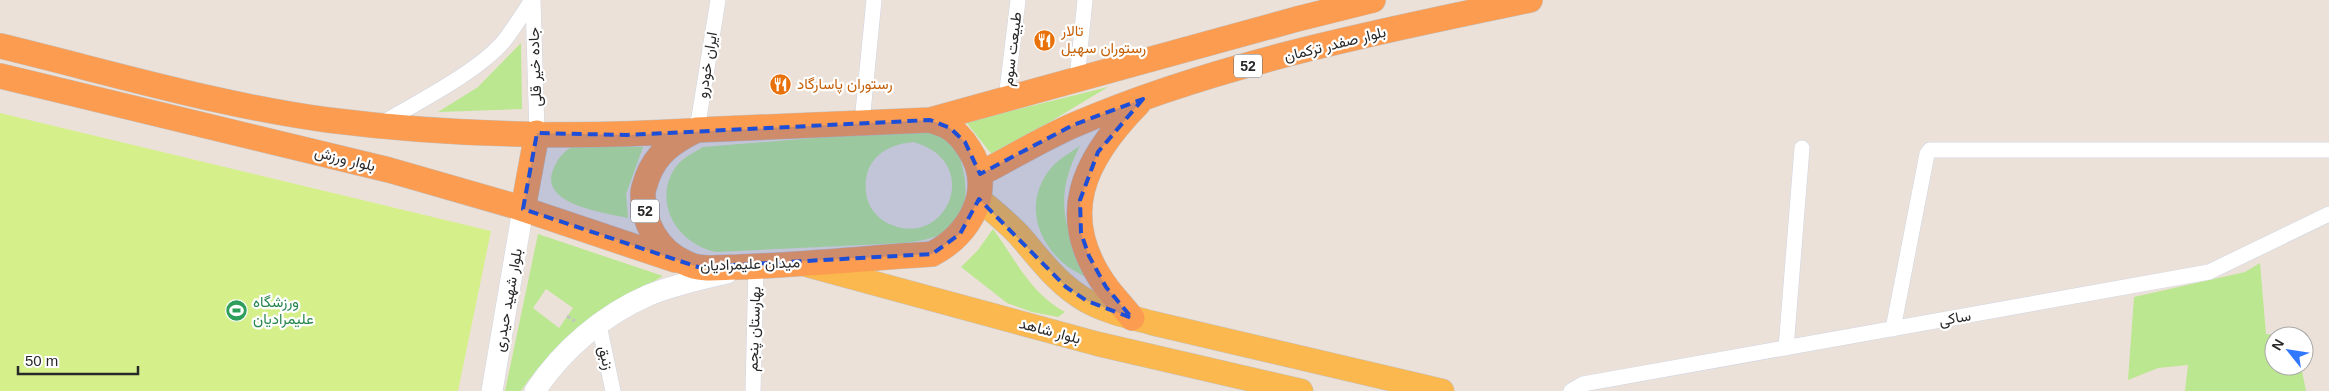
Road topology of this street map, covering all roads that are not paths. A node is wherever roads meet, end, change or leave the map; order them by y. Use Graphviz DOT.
graph roads {
  1 [pos="533,0"];
  2 [pos="718,0"];
  3 [pos="874,0"];
  4 [pos="1018,0"];
  5 [pos="1085,0"];
  6 [pos="1374,0"];
  7 [pos="1530,0"];
  8 [pos="0,46"];
  9 [pos="0,76"];
  10 [pos="1077,79"];
  11 [pos="1006,99"];
  12 [pos="1143,99"];
  13 [pos="930,120"];
  14 [pos="862,122"];
  15 [pos="378,125"];
  16 [pos="697,130"];
  17 [pos="537,133"];
  18 [pos="1802,148"];
  19 [pos="2329,150"];
  20 [pos="980,174"];
  21 [pos="979,199"];
  22 [pos="524,209"];
  23 [pos="2329,214"];
  24 [pos="685,263"];
  25 [pos="800,263"];
  26 [pos="756,266"];
  27 [pos="1132,318"];
  28 [pos="598,325"];
  29 [pos="1893,329"];
  30 [pos="1786,348"];
  31 [pos="492,391"];
  32 [pos="535,391"];
  33 [pos="612,391"];
  34 [pos="752,391"];
  35 [pos="1301,391"];
  36 [pos="1442,391"];
  37 [pos="1571,391"];
  1 -- 15 [label="street"];
  1 -- 17 [label="street, جاده خیر قلی"];
  2 -- 16 [label="street, ایران خودرو"];
  3 -- 14 [label="street"];
  4 -- 11 [label="street, طبیعت سوم"];
  5 -- 10 [label="street"];
  6 -- 10 [label="highway, 52"];
  7 -- 12 [label="highway, بلوار صفدر ترکمان / 52"];
  8 -- 15 [label="highway, 52"];
  9 -- 22 [label="highway, بلوار ورزش / 52"];
  10 -- 11 [label="highway, 52"];
  11 -- 13 [label="highway, 52"];
  12 -- 20 [label="highway, بلوار صفدر ترکمان / 52"];
  12 -- 27 [label="highway"];
  13 -- 14 [label="highway, میدان علیمرادیان / 52"];
  13 -- 20 [label="highway, میدان علیمرادیان / 52"];
  14 -- 16 [label="highway, میدان علیمرادیان / 52"];
  15 -- 17 [label="highway, 52"];
  16 -- 17 [label="highway, 52"];
  16 -- 24 [label="highway, میدان علیمرادیان / 52"];
  17 -- 22 [label="highway"];
  18 -- 30 [label="street"];
  19 -- 29 [label="street"];
  20 -- 21 [label="highway, میدان علیمرادیان / 52"];
  21 -- 25 [label="highway, میدان علیمرادیان / 52"];
  21 -- 27 [label="main road"];
  22 -- 24 [label="highway, بلوار ورزش / 52"];
  22 -- 31 [label="main road, بلوار شهید حیدری"];
  23 -- 29 [label="street, ساکی"];
  24 -- 26 [label="highway, میدان علیمرادیان / 52"];
  25 -- 26 [label="highway, میدان علیمرادیان / 52"];
  25 -- 35 [label="main road, بلوار شاهد"];
  26 -- 28 [label="main road"];
  26 -- 34 [label="street, بهارستان پنجم"];
  27 -- 36 [label="main road"];
  28 -- 32 [label="main road"];
  28 -- 33 [label="street, زنبق"];
  29 -- 30 [label="street, ساکی"];
  30 -- 37 [label="street, ساکی"];
}
